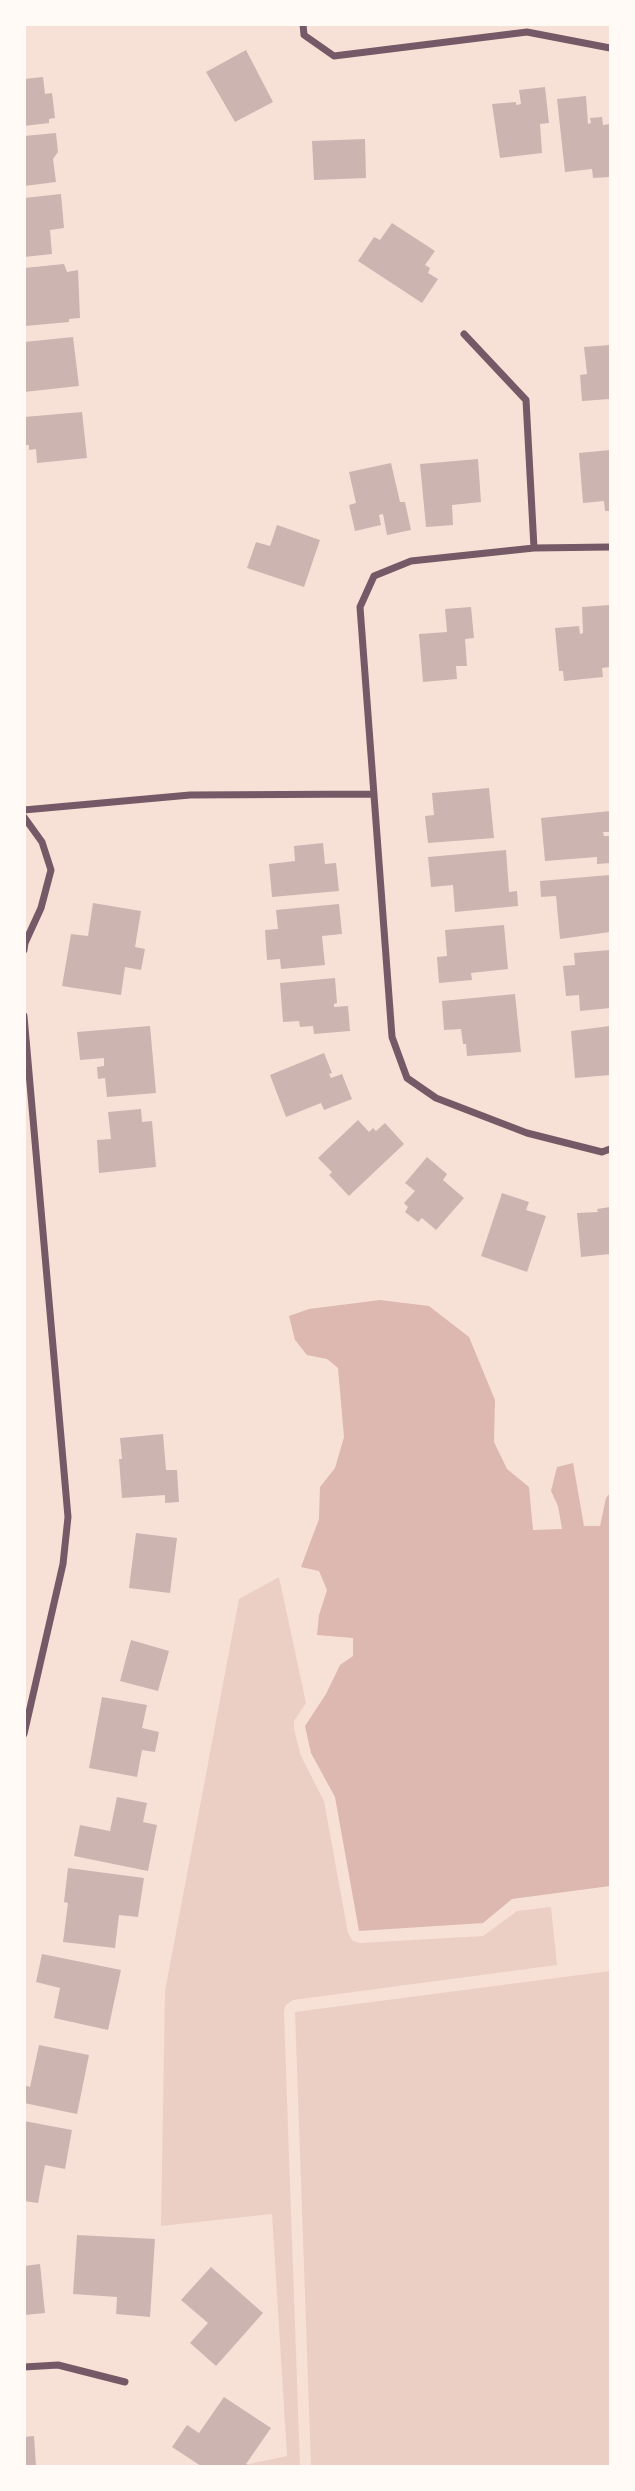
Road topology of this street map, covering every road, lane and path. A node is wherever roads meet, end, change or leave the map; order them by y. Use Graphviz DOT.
graph roads {
  1 [pos="303,24"];
  2 [pos="611,48"];
  3 [pos="464,334"];
  4 [pos="611,547"];
  5 [pos="534,548"];
  6 [pos="374,794"];
  7 [pos="24,810"];
  8 [pos="24,817"];
  9 [pos="24,950"];
  10 [pos="24,1016"];
  11 [pos="611,1149"];
  12 [pos="24,1734"];
  13 [pos="24,2367"];
  14 [pos="125,2382"];
  1 -- 2 [label="street"];
  3 -- 5 [label="street"];
  4 -- 5 [label="street"];
  5 -- 6 [label="street"];
  6 -- 7 [label="street"];
  6 -- 11 [label="street"];
  8 -- 9 [label="street"];
  10 -- 12 [label="street"];
  13 -- 14 [label="street"];
}
